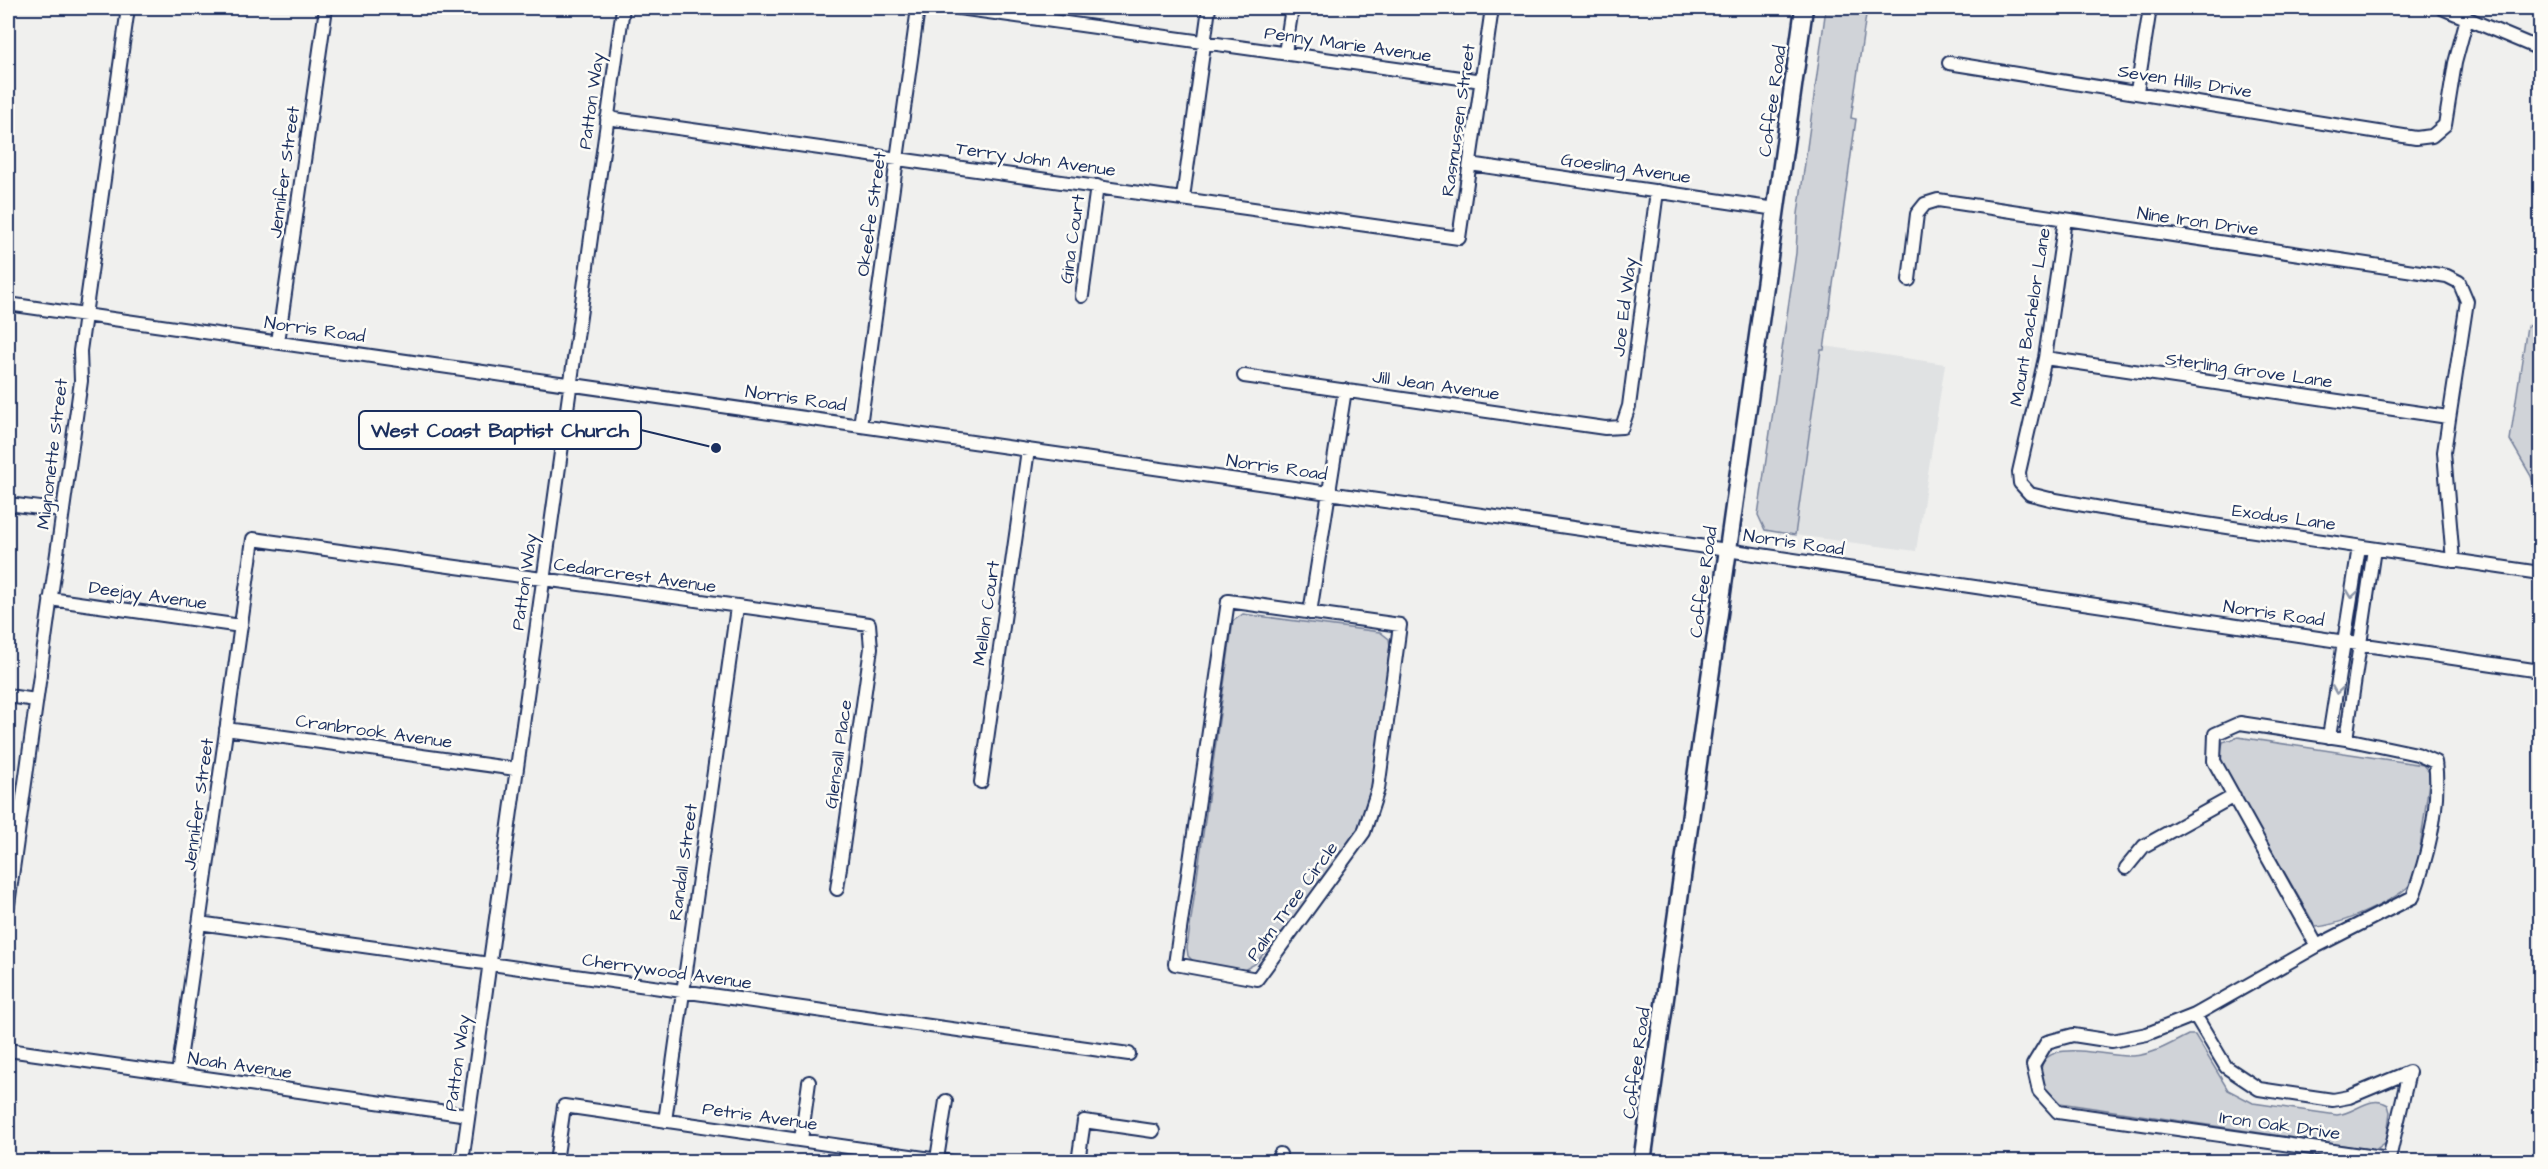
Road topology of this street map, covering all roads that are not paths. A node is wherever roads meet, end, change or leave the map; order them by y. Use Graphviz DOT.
graph roads {
  1 [pos="128,8"];
  2 [pos="326,8"];
  3 [pos="623,8"];
  4 [pos="918,8"];
  5 [pos="959,8"];
  6 [pos="1209,8"];
  7 [pos="1292,8"];
  8 [pos="1492,8"];
  9 [pos="1804,8"];
  10 [pos="2150,8"];
  11 [pos="2442,8"];
  12 [pos="2467,18"];
  13 [pos="1205,42"];
  14 [pos="2541,49"];
  15 [pos="1285,53"];
  16 [pos="1948,63"];
  17 [pos="1482,81"];
  18 [pos="2137,91"];
  19 [pos="607,118"];
  20 [pos="897,158"];
  21 [pos="1470,164"];
  22 [pos="1097,186"];
  23 [pos="1657,191"];
  24 [pos="1183,198"];
  25 [pos="1776,209"];
  26 [pos="2065,219"];
  27 [pos="1459,238"];
  28 [pos="1909,280"];
  29 [pos="1082,296"];
  30 [pos="8,304"];
  31 [pos="85,315"];
  32 [pos="278,342"];
  33 [pos="2045,358"];
  34 [pos="1244,376"];
  35 [pos="570,384"];
  36 [pos="1345,390"];
  37 [pos="2448,417"];
  38 [pos="860,426"];
  39 [pos="1622,427"];
  40 [pos="1028,450"];
  41 [pos="2025,489"];
  42 [pos="1330,493"];
  43 [pos="8,504"];
  44 [pos="63,512"];
  45 [pos="253,539"];
  46 [pos="2359,547"];
  47 [pos="2374,549"];
  48 [pos="1727,550"];
  49 [pos="2453,561"];
  50 [pos="2541,573"];
  51 [pos="543,580"];
  52 [pos="50,599"];
  53 [pos="737,607"];
  54 [pos="1310,613"];
  55 [pos="869,624"];
  56 [pos="241,626"];
  57 [pos="2344,642"];
  58 [pos="2360,645"];
  59 [pos="2541,671"];
  60 [pos="8,696"];
  61 [pos="36,700"];
  62 [pos="226,729"];
  63 [pos="2329,737"];
  64 [pos="2346,739"];
  65 [pos="516,769"];
  66 [pos="981,782"];
  67 [pos="2234,796"];
  68 [pos="2126,868"];
  69 [pos="837,889"];
  70 [pos="8,899"];
  71 [pos="199,923"];
  72 [pos="2317,946"];
  73 [pos="489,964"];
  74 [pos="683,992"];
  75 [pos="2195,1015"];
  76 [pos="8,1050"];
  77 [pos="1129,1054"];
  78 [pos="178,1074"];
  79 [pos="809,1082"];
  80 [pos="945,1101"];
  81 [pos="468,1114"];
  82 [pos="665,1121"];
  83 [pos="1153,1131"];
  84 [pos="801,1140"];
  85 [pos="937,1160"];
  86 [pos="462,1161"];
  87 [pos="556,1161"];
  88 [pos="952,1161"];
  89 [pos="1078,1161"];
  90 [pos="1642,1161"];
  1 -- 31 [label="street, Mignonette Street"];
  2 -- 32 [label="street, Jennifer Street"];
  3 -- 19 [label="street, Patton Way"];
  4 -- 20 [label="street, Okeefe Street"];
  5 -- 13 [label="street, Penny Marie Avenue"];
  6 -- 13 [label="street"];
  7 -- 15 [label="street"];
  8 -- 17 [label="street, Rasmussen Street"];
  9 -- 25 [label="main road, Coffee Road"];
  10 -- 18 [label="street"];
  11 -- 12 [label="street"];
  12 -- 14 [label="street"];
  12 -- 18 [label="street, Seven Hills Drive"];
  13 -- 15 [label="street, Penny Marie Avenue"];
  13 -- 24 [label="street"];
  15 -- 17 [label="street, Penny Marie Avenue"];
  16 -- 18 [label="street, Seven Hills Drive"];
  17 -- 21 [label="street, Rasmussen Street"];
  19 -- 20 [label="street, Terry John Avenue"];
  19 -- 35 [label="street, Patton Way"];
  20 -- 22 [label="street, Terry John Avenue"];
  20 -- 38 [label="street, Okeefe Street"];
  21 -- 23 [label="street, Goesling Avenue"];
  21 -- 27 [label="street, Rasmussen Street"];
  22 -- 24 [label="street, Terry John Avenue"];
  22 -- 29 [label="street, Gina Court"];
  23 -- 25 [label="street, Goesling Avenue"];
  23 -- 39 [label="street, Joe Ed Way"];
  24 -- 27 [label="street, Terry John Avenue"];
  25 -- 48 [label="main road, Coffee Road"];
  26 -- 28 [label="street, Nine Iron Drive"];
  26 -- 33 [label="street, Mount Bachelor Lane"];
  26 -- 37 [label="street, Nine Iron Drive"];
  30 -- 31 [label="street, Norris Road"];
  31 -- 32 [label="street, Norris Road"];
  31 -- 44 [label="street, Mignonette Street"];
  32 -- 35 [label="street, Norris Road"];
  33 -- 37 [label="street, Sterling Grove Lane"];
  33 -- 41 [label="street, Mount Bachelor Lane"];
  34 -- 36 [label="street, Jill Jean Avenue"];
  35 -- 38 [label="street, Norris Road"];
  35 -- 51 [label="street, Patton Way"];
  36 -- 39 [label="street, Jill Jean Avenue"];
  36 -- 42 [label="street"];
  37 -- 49 [label="street"];
  38 -- 40 [label="street, Norris Road"];
  40 -- 42 [label="street, Norris Road"];
  40 -- 66 [label="street, Mellon Court"];
  41 -- 46 [label="street, Exodus Lane"];
  42 -- 48 [label="street, Norris Road"];
  42 -- 54 [label="street"];
  43 -- 44 [label="street"];
  44 -- 52 [label="street, Mignonette Street"];
  45 -- 51 [label="street, Cedarcrest Avenue"];
  45 -- 56 [label="street, Jennifer Street"];
  46 -- 47 [label="street, Exodus Lane"];
  46 -- 57 [label="street, one-way"];
  47 -- 49 [label="street, Exodus Lane"];
  47 -- 58 [label="street"];
  48 -- 57 [label="street, Norris Road"];
  48 -- 90 [label="main road, Coffee Road"];
  49 -- 50 [label="street, Exodus Lane"];
  51 -- 53 [label="street, Cedarcrest Avenue"];
  51 -- 65 [label="street, Patton Way"];
  52 -- 56 [label="street, Deejay Avenue"];
  52 -- 61 [label="street, Mignonette Street"];
  53 -- 55 [label="street, Cedarcrest Avenue"];
  53 -- 74 [label="street, Randall Street"];
  54 -- 54 [label="street, Palm Tree Circle"];
  55 -- 69 [label="street, Glensall Place"];
  56 -- 62 [label="street, Jennifer Street"];
  57 -- 58 [label="street, Norris Road"];
  57 -- 63 [label="street, one-way"];
  58 -- 59 [label="street, Norris Road"];
  58 -- 64 [label="street"];
  60 -- 61 [label="street"];
  61 -- 70 [label="street, Mignonette Street"];
  62 -- 65 [label="street, Cranbrook Avenue"];
  62 -- 71 [label="street, Jennifer Street"];
  63 -- 64 [label="street, Iron Oak Drive"];
  63 -- 67 [label="street, Iron Oak Drive"];
  64 -- 72 [label="street, Iron Oak Drive"];
  65 -- 73 [label="street, Patton Way"];
  67 -- 68 [label="street"];
  67 -- 72 [label="street, Iron Oak Drive"];
  71 -- 73 [label="street, Cherrywood Avenue"];
  71 -- 78 [label="street, Jennifer Street"];
  72 -- 75 [label="street, Iron Oak Drive"];
  73 -- 74 [label="street, Cherrywood Avenue"];
  73 -- 81 [label="street, Patton Way"];
  74 -- 77 [label="street, Cherrywood Avenue"];
  74 -- 82 [label="street, Randall Street"];
  75 -- 75 [label="street, Iron Oak Drive"];
  76 -- 78 [label="street, Noah Avenue"];
  78 -- 81 [label="street, Noah Avenue"];
  79 -- 84 [label="street"];
  80 -- 85 [label="street"];
  81 -- 86 [label="street, Patton Way"];
  82 -- 84 [label="street, Petris Avenue"];
  82 -- 87 [label="street, Petris Avenue"];
  83 -- 89 [label="street"];
  84 -- 85 [label="street, Petris Avenue"];
  85 -- 88 [label="street, Petris Avenue"];
}
